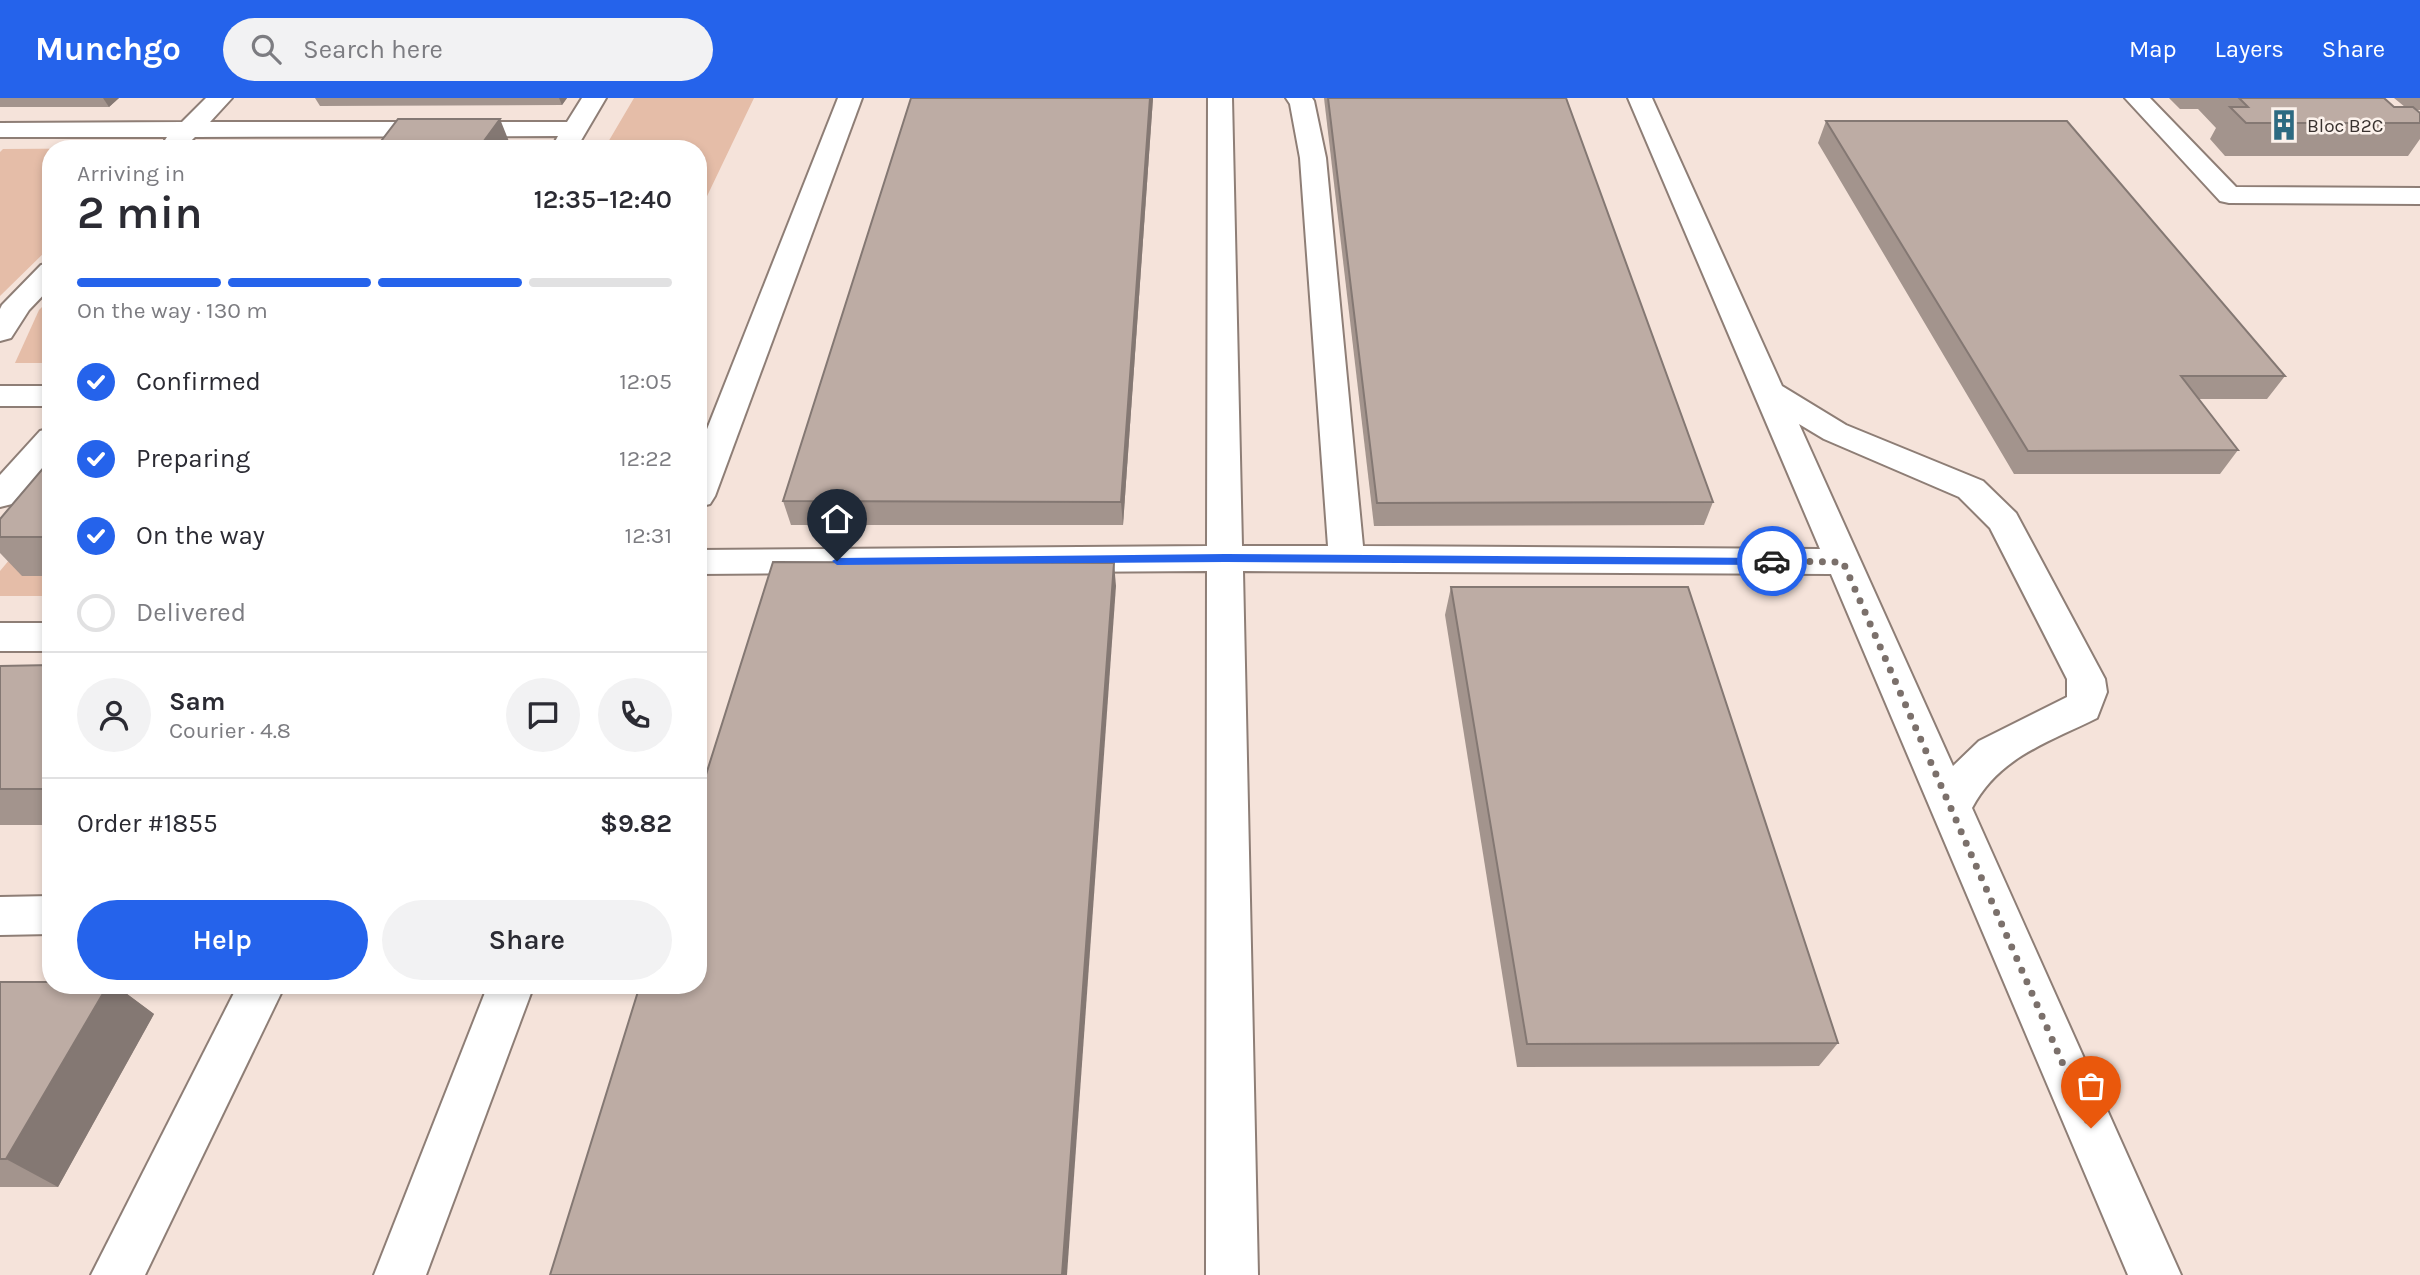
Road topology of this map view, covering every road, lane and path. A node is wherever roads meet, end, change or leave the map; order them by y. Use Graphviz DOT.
graph roads {
  1 [pos="220,98"];
  2 [pos="594,98"];
  3 [pos="850,98"];
  4 [pos="1220,98"];
  5 [pos="1298,98"];
  6 [pos="1640,98"];
  7 [pos="2137,98"];
  8 [pos="0,130"];
  9 [pos="188,130"];
  10 [pos="569,139"];
  11 [pos="178,140"];
  12 [pos="2420,196"];
  13 [pos="42,280"];
  14 [pos="0,332"];
  15 [pos="1769,392"];
  16 [pos="0,396"];
  17 [pos="42,396"];
  18 [pos="42,448"];
  19 [pos="707,472"];
  20 [pos="0,496"];
  21 [pos="1225,558"];
  22 [pos="1346,559"];
  23 [pos="707,562"];
  24 [pos="1843,562"];
  25 [pos="0,637"];
  26 [pos="42,637"];
  27 [pos="1951,808"];
  28 [pos="42,915"];
  29 [pos="0,916"];
  30 [pos="258,994"];
  31 [pos="508,994"];
  32 [pos="117,1275"];
  33 [pos="400,1275"];
  34 [pos="1232,1275"];
  35 [pos="2155,1275"];
  1 -- 9 [label="street"];
  2 -- 10 [label="street"];
  3 -- 19 [label="street"];
  4 -- 21 [label="street"];
  5 -- 22 [label="street"];
  6 -- 15 [label="street"];
  7 -- 12 [label="street"];
  8 -- 9 [label="street"];
  9 -- 10 [label="street"];
  9 -- 11 [label="street"];
  13 -- 14 [label="street"];
  15 -- 24 [label="street"];
  15 -- 27 [label="street"];
  16 -- 17 [label="street"];
  18 -- 20 [label="street"];
  21 -- 22 [label="street"];
  21 -- 23 [label="street"];
  21 -- 34 [label="street"];
  22 -- 24 [label="street"];
  24 -- 27 [label="street"];
  25 -- 26 [label="street"];
  27 -- 35 [label="street"];
  28 -- 29 [label="street"];
  30 -- 32 [label="street"];
  31 -- 33 [label="street"];
}
